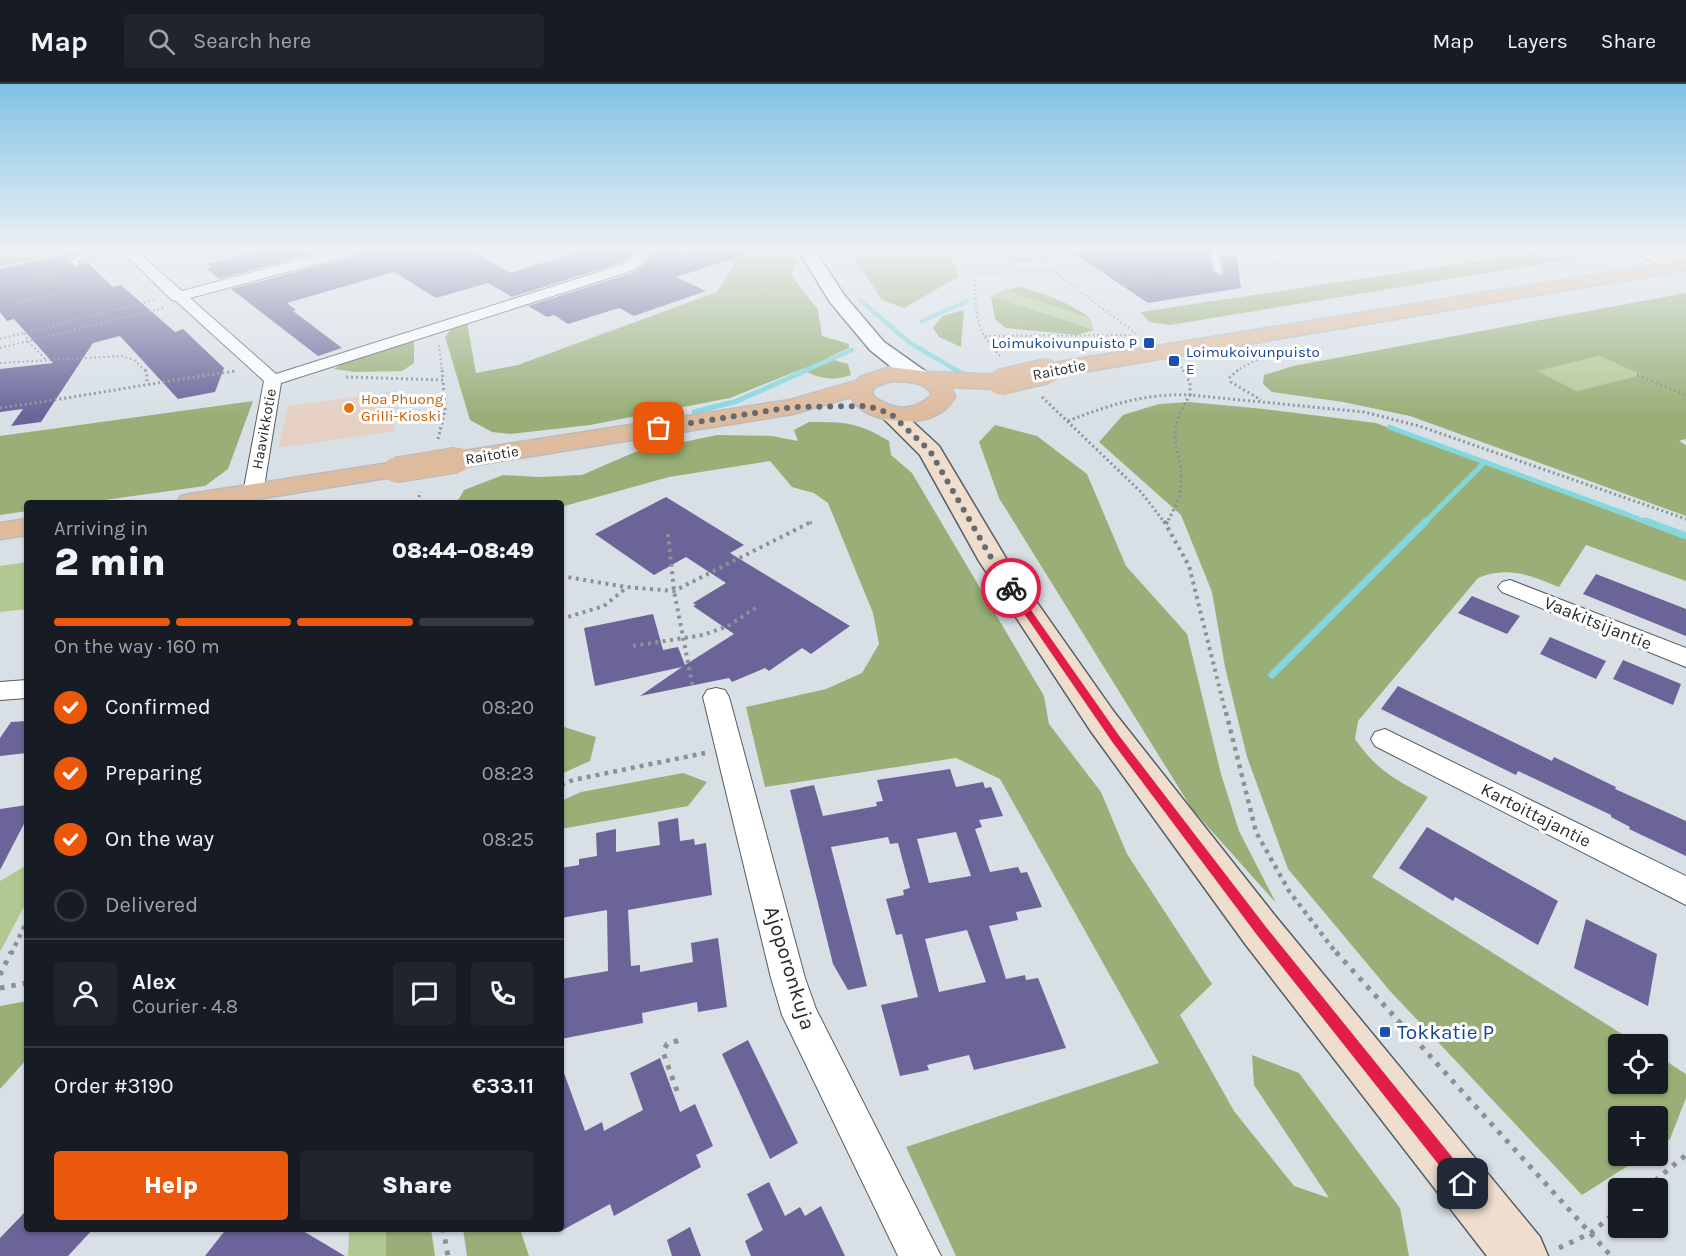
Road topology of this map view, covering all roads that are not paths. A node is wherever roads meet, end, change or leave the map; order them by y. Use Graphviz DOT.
graph roads {
  1 [pos="187,305"];
  2 [pos="508,305"];
  3 [pos="843,305"];
  4 [pos="1447,305"];
  5 [pos="877,346"];
  6 [pos="923,377"];
  7 [pos="273,380"];
  8 [pos="1000,382"];
  9 [pos="869,390"];
  10 [pos="938,403"];
  11 [pos="891,414"];
  12 [pos="930,451"];
  13 [pos="253,493"];
  14 [pos="204,500"];
  15 [pos="24,527"];
  16 [pos="0,531"];
  17 [pos="1510,587"];
  18 [pos="1686,658"];
  19 [pos="24,689"];
  20 [pos="0,691"];
  21 [pos="705,693"];
  22 [pos="1385,739"];
  23 [pos="1686,891"];
  24 [pos="1536,1254"];
  25 [pos="920,1256"];
  1 -- 7 [label="street, Haavikkotie"];
  2 -- 7 [label="street"];
  3 -- 5 [label="street"];
  4 -- 8 [label="main road, Raitotie, bridge"];
  5 -- 6 [label="street"];
  5 -- 9 [label="street"];
  6 -- 8 [label="main road, Raitotie"];
  6 -- 9 [label="main road, Raitotie"];
  6 -- 10 [label="main road"];
  7 -- 13 [label="street, Haavikkotie"];
  8 -- 10 [label="main road, Raitotie"];
  9 -- 11 [label="main road"];
  9 -- 13 [label="main road, Raitotie, bridge"];
  10 -- 11 [label="main road, Raitotie"];
  10 -- 12 [label="main road"];
  11 -- 12 [label="main road"];
  12 -- 24 [label="main road"];
  13 -- 14 [label="main road, Raitotie"];
  15 -- 16 [label="main road"];
  17 -- 18 [label="street, Vaakitsijantie"];
  19 -- 20 [label="street"];
  21 -- 25 [label="street, Ajoporonkuja"];
  22 -- 23 [label="street, Kartoittajantie"];
}
